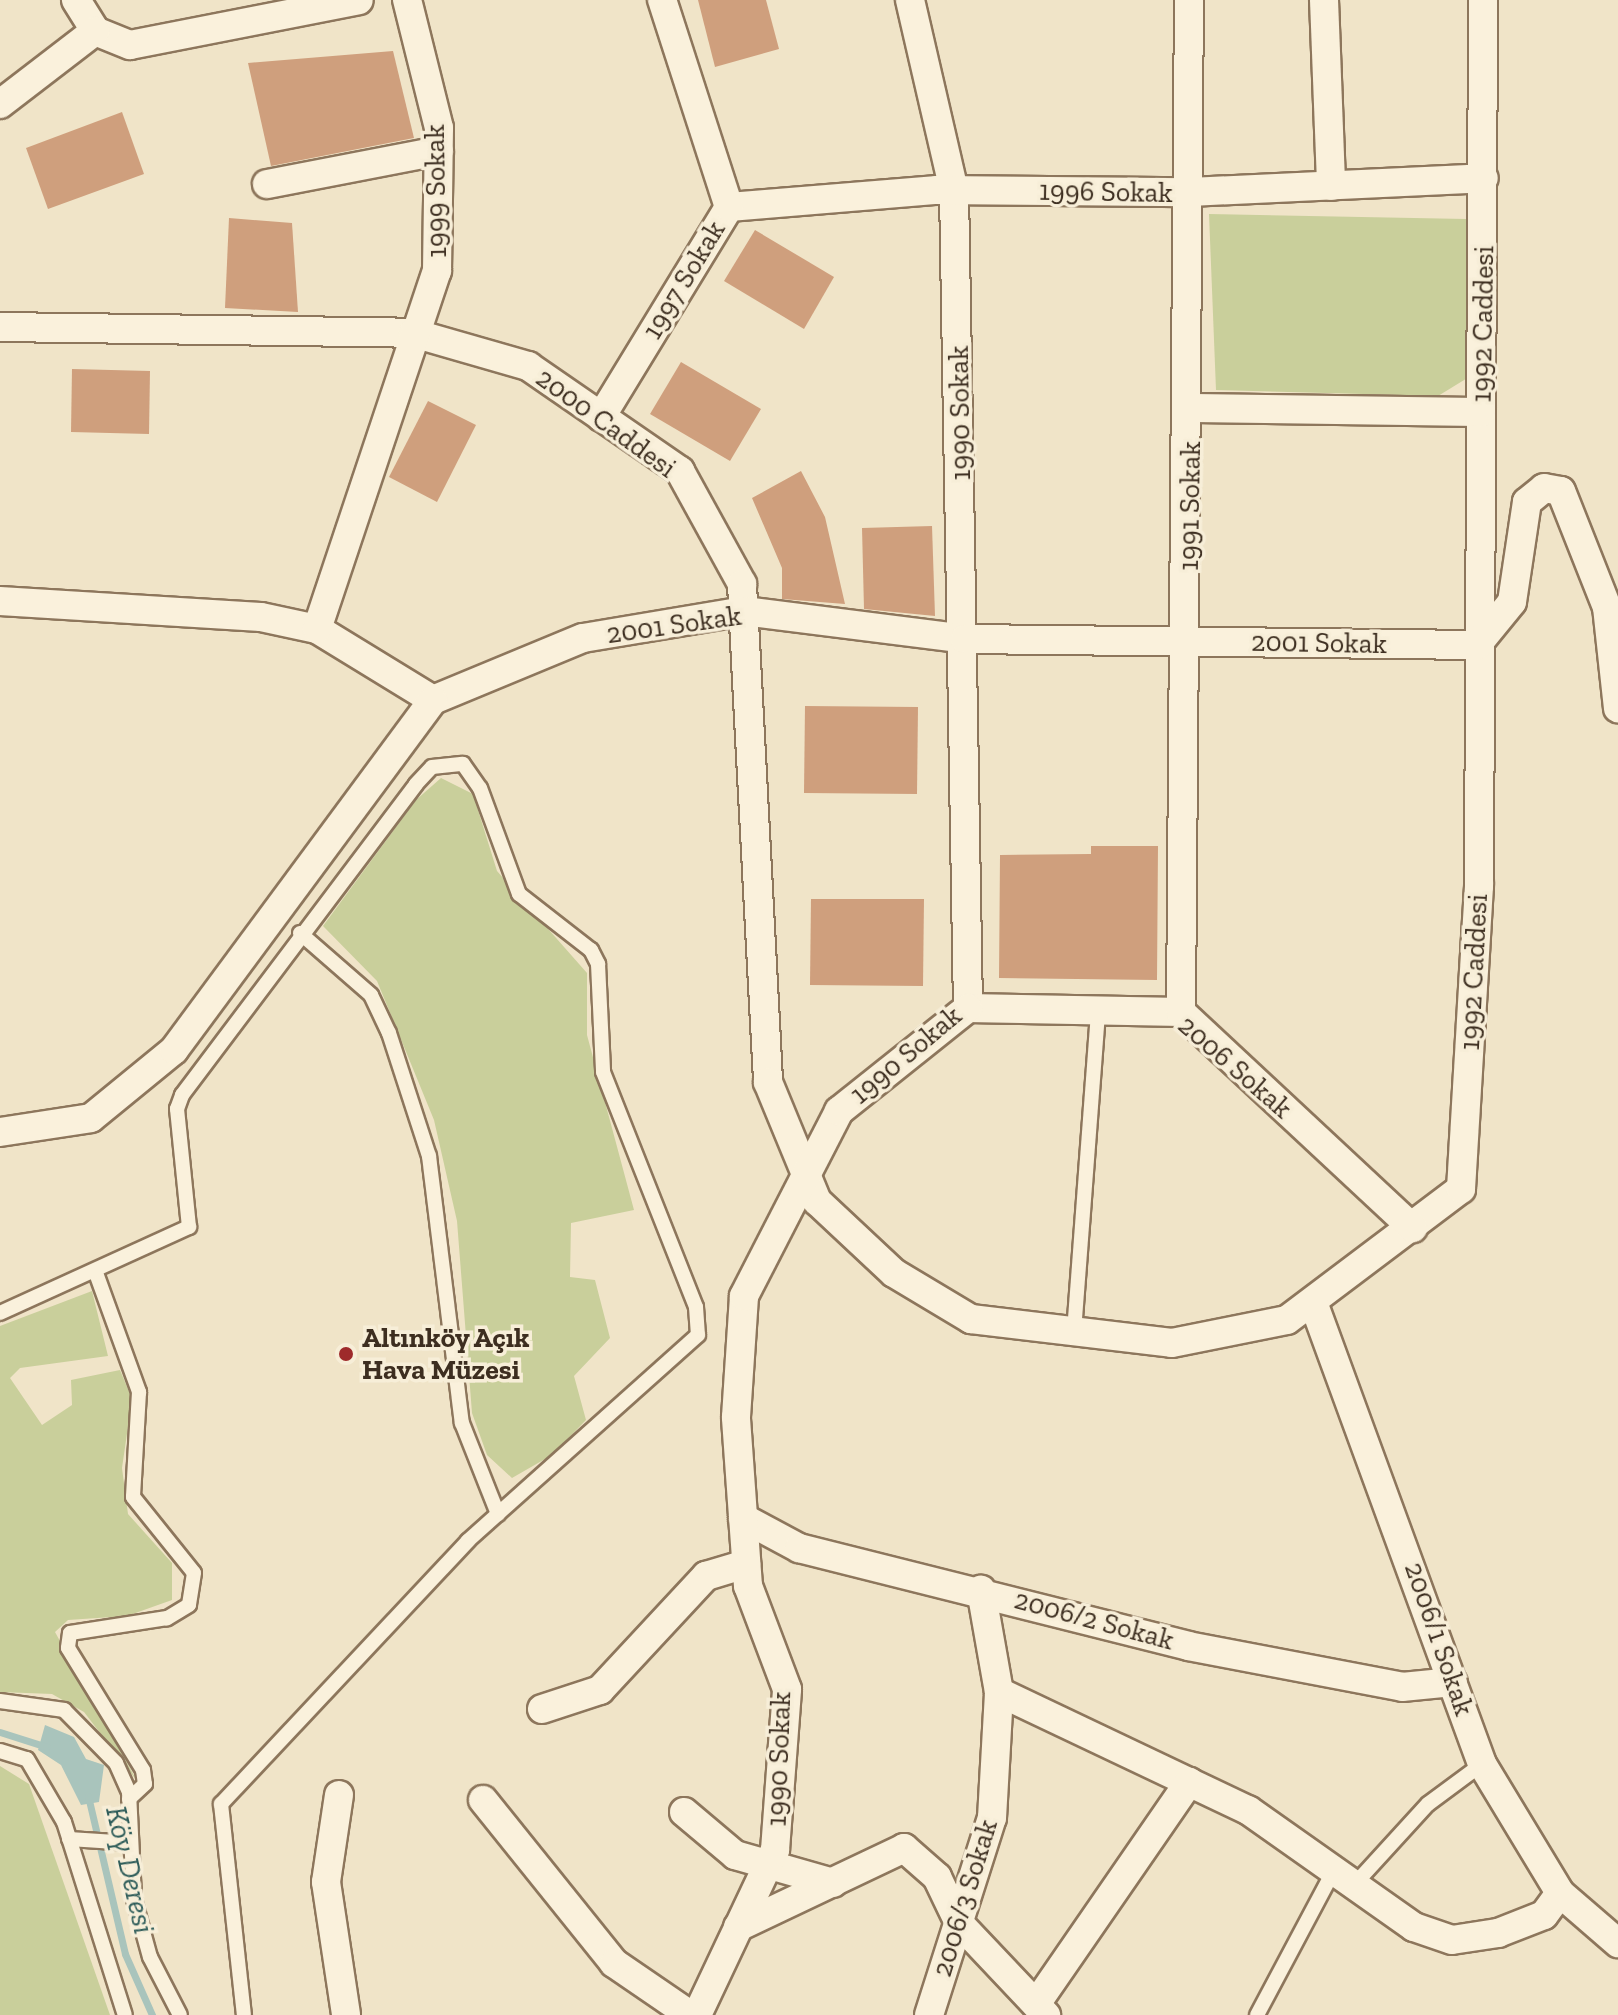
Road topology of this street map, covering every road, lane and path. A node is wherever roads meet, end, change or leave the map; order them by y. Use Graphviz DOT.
graph roads {
  1 [pos="76,0"];
  2 [pos="359,0"];
  3 [pos="407,0"];
  4 [pos="662,0"];
  5 [pos="910,0"];
  6 [pos="1189,0"];
  7 [pos="1324,0"];
  8 [pos="1483,0"];
  9 [pos="95,31"];
  10 [pos="0,104"];
  11 [pos="439,151"];
  12 [pos="1484,178"];
  13 [pos="267,184"];
  14 [pos="1331,186"];
  15 [pos="954,190"];
  16 [pos="1190,192"];
  17 [pos="729,207"];
  18 [pos="0,327"];
  19 [pos="413,333"];
  20 [pos="1191,408"];
  21 [pos="1481,412"];
  22 [pos="601,417"];
  23 [pos="0,601"];
  24 [pos="744,611"];
  25 [pos="317,629"];
  26 [pos="965,639"];
  27 [pos="1187,641"];
  28 [pos="1477,645"];
  29 [pos="433,700"];
  30 [pos="1618,708"];
  31 [pos="300,933"];
  32 [pos="968,1008"];
  33 [pos="1098,1010"];
  34 [pos="1181,1012"];
  35 [pos="0,1132"];
  36 [pos="809,1181"];
  37 [pos="1413,1228"];
  38 [pos="96,1273"];
  39 [pos="1313,1302"];
  40 [pos="0,1313"];
  41 [pos="1074,1332"];
  42 [pos="498,1514"];
  43 [pos="743,1518"];
  44 [pos="746,1564"];
  45 [pos="981,1590"];
  46 [pos="1453,1682"];
  47 [pos="999,1692"];
  48 [pos="0,1701"];
  49 [pos="542,1709"];
  50 [pos="0,1751"];
  51 [pos="1482,1764"];
  52 [pos="1189,1782"];
  53 [pos="339,1795"];
  54 [pos="129,1799"];
  55 [pos="483,1800"];
  56 [pos="684,1812"];
  57 [pos="69,1839"];
  58 [pos="131,1843"];
  59 [pos="768,1865"];
  60 [pos="1343,1879"];
  61 [pos="833,1883"];
  62 [pos="1560,1893"];
  63 [pos="959,1923"];
  64 [pos="738,1927"];
  65 [pos="1618,1943"];
  66 [pos="1041,2010"];
  67 [pos="125,2015"];
  68 [pos="180,2015"];
  69 [pos="244,2015"];
  70 [pos="346,2015"];
  71 [pos="690,2015"];
  72 [pos="697,2015"];
  73 [pos="929,2015"];
  74 [pos="1257,2015"];
  1 -- 9 [label="street"];
  2 -- 9 [label="street"];
  3 -- 11 [label="street, 1999 Sokak"];
  4 -- 17 [label="street, 1997 Sokak"];
  5 -- 15 [label="street, 1990 Sokak"];
  6 -- 16 [label="street, 1991 Sokak"];
  7 -- 14 [label="street"];
  8 -- 12 [label="street, 1992 Caddesi"];
  9 -- 10 [label="street"];
  11 -- 13 [label="street"];
  11 -- 19 [label="street, 1999 Sokak"];
  12 -- 14 [label="street, 1996 Sokak"];
  12 -- 21 [label="street, 1992 Caddesi"];
  14 -- 16 [label="street, 1996 Sokak"];
  15 -- 16 [label="street, 1996 Sokak"];
  15 -- 17 [label="street, 1996 Sokak"];
  15 -- 26 [label="street, 1990 Sokak"];
  16 -- 20 [label="street, 1991 Sokak"];
  17 -- 22 [label="street, 1997 Sokak"];
  18 -- 19 [label="street, 2000 Caddesi"];
  19 -- 22 [label="street, 2000 Caddesi"];
  19 -- 25 [label="street, 1999 Sokak"];
  20 -- 21 [label="street"];
  20 -- 27 [label="street, 1991 Sokak"];
  21 -- 28 [label="street, 1992 Caddesi"];
  22 -- 24 [label="street, 2000 Caddesi"];
  23 -- 25 [label="street"];
  24 -- 26 [label="street, 2001 Sokak"];
  24 -- 29 [label="street, 2001 Sokak"];
  24 -- 36 [label="street, 2000 Caddesi"];
  25 -- 29 [label="street"];
  26 -- 27 [label="street, 2001 Sokak"];
  26 -- 32 [label="street, 1990 Sokak"];
  27 -- 28 [label="street, 2001 Sokak"];
  27 -- 34 [label="street, 1991 Sokak"];
  28 -- 30 [label="street"];
  28 -- 37 [label="street, 1992 Caddesi"];
  29 -- 35 [label="street"];
  31 -- 38 [label="lane"];
  31 -- 42 [label="lane"];
  31 -- 42 [label="lane"];
  32 -- 33 [label="street, 2006 Sokak"];
  32 -- 36 [label="street, 1990 Sokak"];
  33 -- 34 [label="street, 2006 Sokak"];
  33 -- 41 [label="lane"];
  34 -- 37 [label="street, 2006 Sokak"];
  36 -- 41 [label="street, 1992 Caddesi"];
  36 -- 43 [label="street, 1990 Sokak"];
  37 -- 39 [label="street, 1992 Caddesi"];
  38 -- 40 [label="lane"];
  38 -- 54 [label="lane"];
  39 -- 41 [label="street, 1992 Caddesi"];
  39 -- 46 [label="street, 2006/1 Sokak"];
  42 -- 69 [label="lane"];
  43 -- 44 [label="street, 1990 Sokak"];
  43 -- 45 [label="street, 2006/2 Sokak"];
  44 -- 49 [label="street"];
  44 -- 59 [label="street, 1990 Sokak"];
  45 -- 46 [label="street, 2006/2 Sokak"];
  45 -- 47 [label="street, 2006/3 Sokak"];
  46 -- 51 [label="street, 2006/1 Sokak"];
  47 -- 52 [label="street"];
  47 -- 63 [label="street, 2006/3 Sokak"];
  48 -- 54 [label="lane"];
  50 -- 57 [label="lane"];
  51 -- 60 [label="lane"];
  51 -- 62 [label="street, 2006/1 Sokak"];
  52 -- 60 [label="street"];
  52 -- 66 [label="street"];
  53 -- 70 [label="street"];
  54 -- 58 [label="lane"];
  55 -- 71 [label="street"];
  56 -- 59 [label="street"];
  57 -- 58 [label="lane"];
  57 -- 67 [label="lane"];
  58 -- 68 [label="lane"];
  59 -- 61 [label="street"];
  59 -- 64 [label="street, 1990 Sokak"];
  60 -- 62 [label="street"];
  60 -- 74 [label="lane"];
  61 -- 63 [label="street"];
  61 -- 64 [label="street"];
  62 -- 65 [label="street, 2006/1 Sokak"];
  63 -- 66 [label="street"];
  63 -- 73 [label="street, 2006/3 Sokak"];
  64 -- 72 [label="street, 1990 Sokak"];
}
